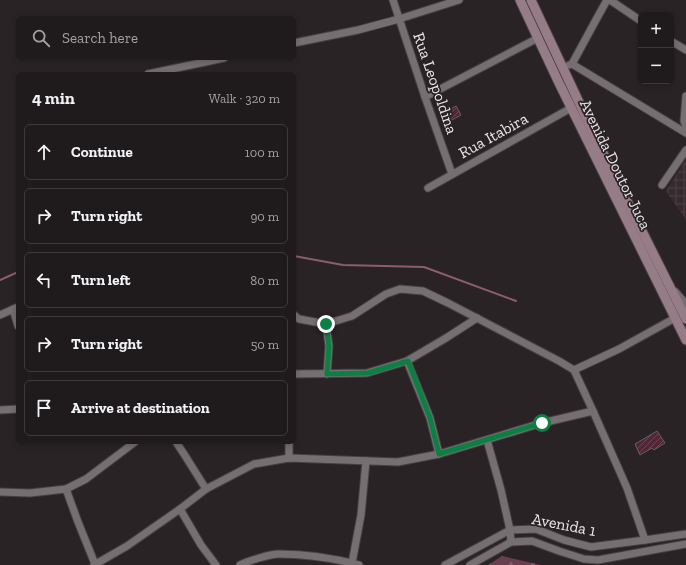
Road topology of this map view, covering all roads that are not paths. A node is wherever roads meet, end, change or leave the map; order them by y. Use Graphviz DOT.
graph roads {
  1 [pos="393,0"];
  2 [pos="459,0"];
  3 [pos="520,0"];
  4 [pos="531,0"];
  5 [pos="609,0"];
  6 [pos="399,19"];
  7 [pos="638,19"];
  8 [pos="538,38"];
  9 [pos="674,42"];
  10 [pos="296,43"];
  11 [pos="686,50"];
  12 [pos="214,60"];
  13 [pos="572,64"];
  14 [pos="558,70"];
  15 [pos="158,72"];
  16 [pos="686,96"];
  17 [pos="425,97"];
  18 [pos="571,108"];
  19 [pos="686,127"];
  20 [pos="686,133"];
  21 [pos="686,150"];
  22 [pos="452,174"];
  23 [pos="662,184"];
  24 [pos="428,188"];
  25 [pos="669,284"];
  26 [pos="686,305"];
  27 [pos="16,308"];
  28 [pos="0,315"];
  29 [pos="296,316"];
  30 [pos="477,318"];
  31 [pos="675,318"];
  32 [pos="686,319"];
  33 [pos="326,324"];
  34 [pos="686,340"];
  35 [pos="408,361"];
  36 [pos="574,370"];
  37 [pos="296,374"];
  38 [pos="327,374"];
  39 [pos="16,409"];
  40 [pos="0,410"];
  41 [pos="593,411"];
  42 [pos="487,440"];
  43 [pos="132,444"];
  44 [pos="177,444"];
  45 [pos="289,444"];
  46 [pos="439,454"];
  47 [pos="289,458"];
  48 [pos="366,461"];
  49 [pos="66,489"];
  50 [pos="206,489"];
  51 [pos="0,492"];
  52 [pos="180,509"];
  53 [pos="510,530"];
  54 [pos="686,534"];
  55 [pos="645,540"];
  56 [pos="511,542"];
  57 [pos="686,544"];
  58 [pos="355,564"];
  59 [pos="94,565"];
  60 [pos="216,565"];
  61 [pos="240,565"];
  62 [pos="445,565"];
  63 [pos="470,565"];
  1 -- 6 [label="street, Rua Leopoldina"];
  2 -- 6 [label="street"];
  3 -- 8 [label="main road, Avenida Doutor Juca"];
  4 -- 14 [label="main road, Avenida Doutor Juca"];
  5 -- 7 [label="street"];
  5 -- 13 [label="street"];
  6 -- 10 [label="street"];
  6 -- 17 [label="street, Rua Leopoldina"];
  8 -- 14 [label="main road, Avenida Doutor Juca"];
  8 -- 17 [label="street"];
  9 -- 11 [label="street"];
  12 -- 15 [label="street"];
  13 -- 14 [label="street"];
  13 -- 20 [label="street"];
  14 -- 18 [label="main road, Avenida Doutor Juca"];
  14 -- 25 [label="main road, Avenida Doutor Juca"];
  16 -- 19 [label="street"];
  17 -- 22 [label="street, Rua Leopoldina"];
  18 -- 22 [label="street, Rua Itabira"];
  18 -- 31 [label="main road, Avenida Doutor Juca"];
  21 -- 23 [label="street"];
  22 -- 24 [label="street, Rua Itabira"];
  25 -- 26 [label="street"];
  25 -- 32 [label="main road, Avenida Doutor Juca"];
  27 -- 28 [label="street"];
  29 -- 33 [label="street"];
  30 -- 33 [label="street"];
  30 -- 35 [label="street"];
  30 -- 36 [label="street"];
  31 -- 34 [label="main road, Avenida Doutor Juca"];
  31 -- 36 [label="street"];
  33 -- 38 [label="street"];
  35 -- 38 [label="street"];
  35 -- 46 [label="street"];
  36 -- 41 [label="street"];
  37 -- 38 [label="street"];
  39 -- 40 [label="street"];
  41 -- 42 [label="street"];
  41 -- 55 [label="street"];
  42 -- 46 [label="street"];
  42 -- 53 [label="street"];
  43 -- 49 [label="street"];
  44 -- 50 [label="street"];
  45 -- 47 [label="street"];
  46 -- 48 [label="street"];
  47 -- 48 [label="street"];
  47 -- 50 [label="street"];
  48 -- 58 [label="street"];
  49 -- 51 [label="street"];
  49 -- 59 [label="street"];
  50 -- 52 [label="street"];
  52 -- 59 [label="street"];
  52 -- 60 [label="street"];
  53 -- 55 [label="street, Avenida 1"];
  53 -- 56 [label="street"];
  53 -- 62 [label="street, Avenida 1"];
  54 -- 55 [label="street, Avenida 1"];
  56 -- 57 [label="street, Avenida 1"];
  56 -- 63 [label="street, Avenida 1"];
  58 -- 61 [label="street"];
}
